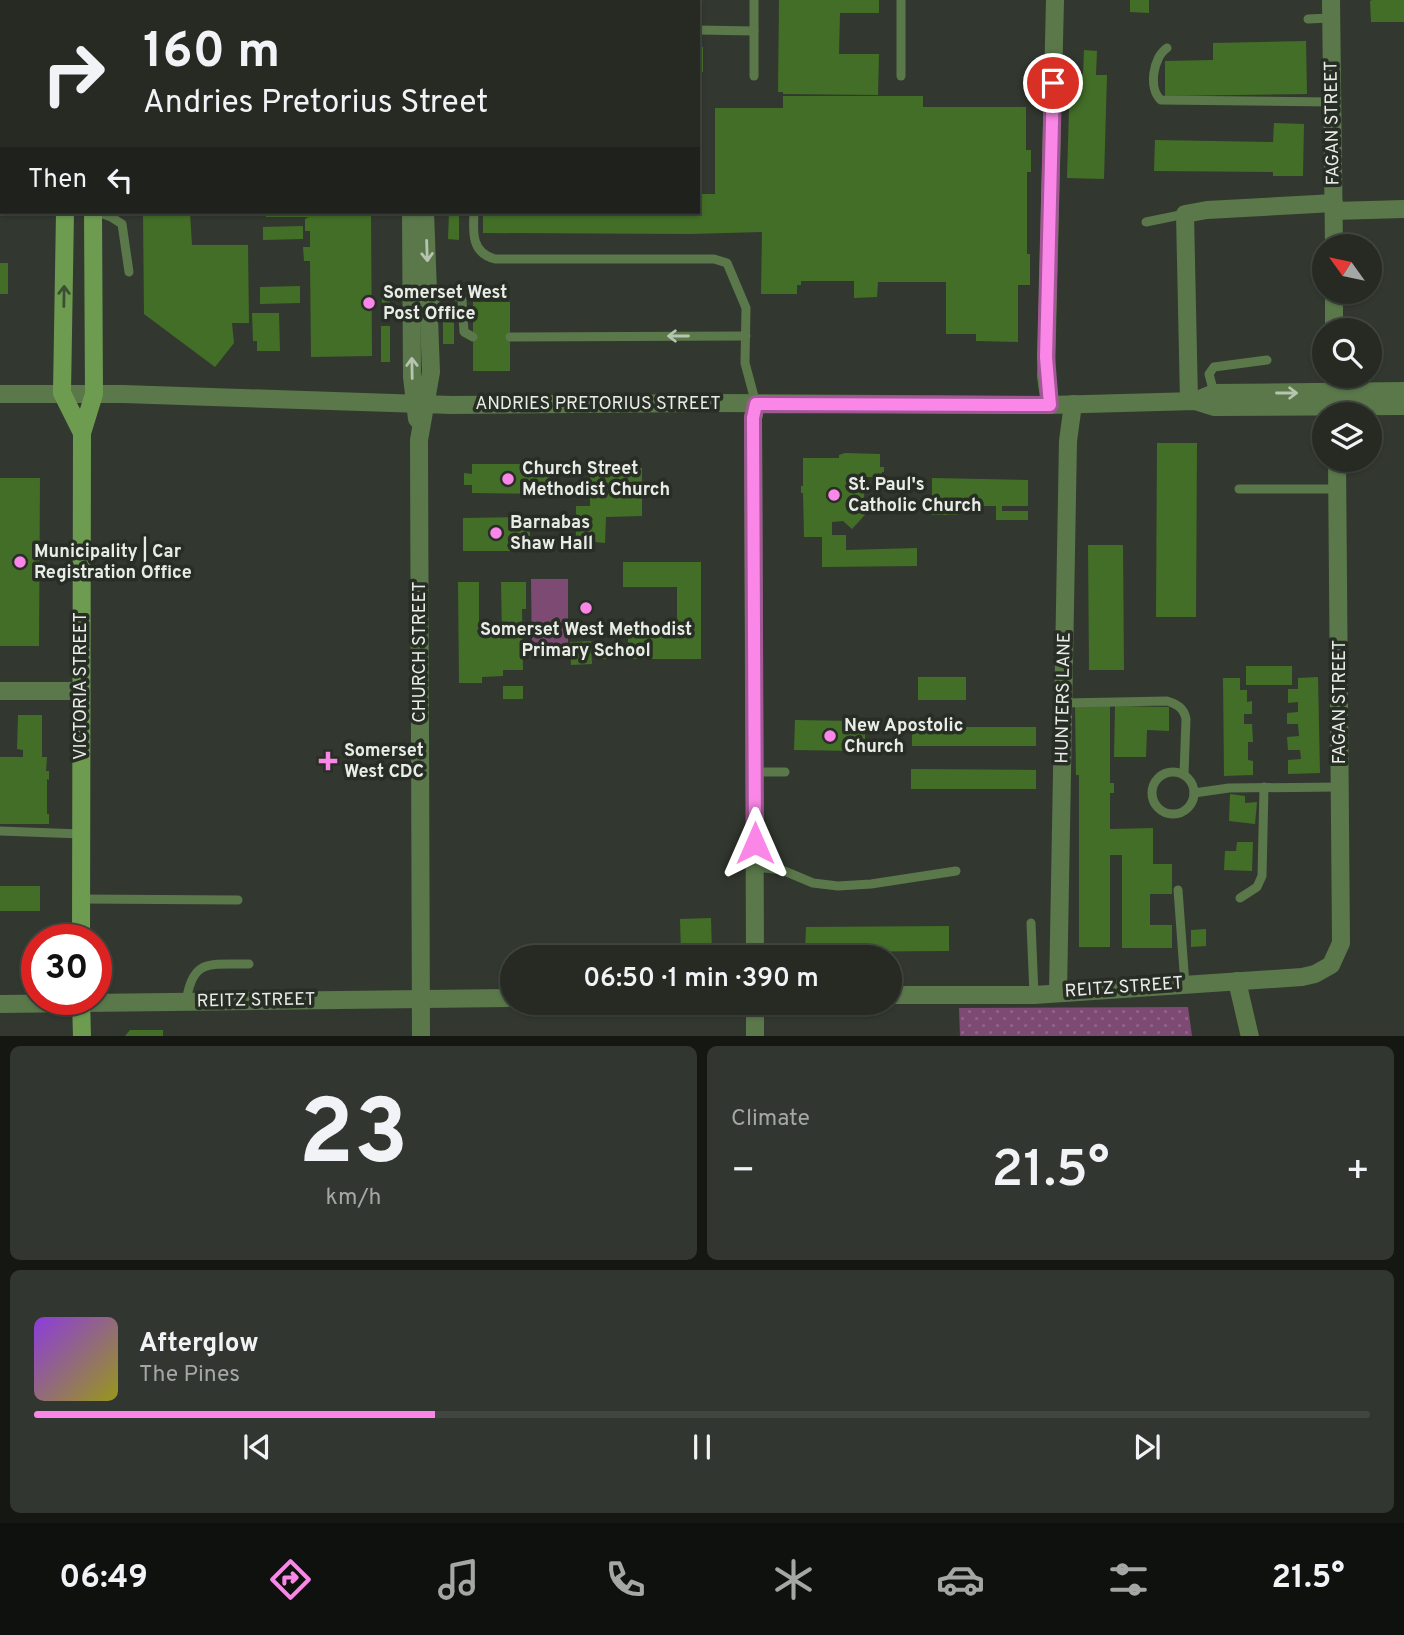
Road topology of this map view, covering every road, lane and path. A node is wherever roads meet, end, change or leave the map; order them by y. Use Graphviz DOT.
graph roads {
  1 [pos="754,0"];
  2 [pos="901,0"];
  3 [pos="1055,0"];
  4 [pos="1331,9"];
  5 [pos="1308,19"];
  6 [pos="700,30"];
  7 [pos="754,31"];
  8 [pos="1167,48"];
  9 [pos="754,76"];
  10 [pos="901,76"];
  11 [pos="1332,102"];
  12 [pos="1334,207"];
  13 [pos="1404,209"];
  14 [pos="1190,213"];
  15 [pos="65,214"];
  16 [pos="95,214"];
  17 [pos="101,214"];
  18 [pos="411,214"];
  19 [pos="425,214"];
  20 [pos="474,214"];
  21 [pos="1146,222"];
  22 [pos="1334,234"];
  23 [pos="129,272"];
  24 [pos="429,309"];
  25 [pos="746,336"];
  26 [pos="472,337"];
  27 [pos="510,337"];
  28 [pos="1267,360"];
  29 [pos="1404,391"];
  30 [pos="62,393"];
  31 [pos="1214,393"];
  32 [pos="0,394"];
  33 [pos="94,394"];
  34 [pos="1334,398"];
  35 [pos="1192,401"];
  36 [pos="420,403"];
  37 [pos="756,404"];
  38 [pos="1073,404"];
  39 [pos="1050,405"];
  40 [pos="1404,406"];
  41 [pos="82,433"];
  42 [pos="1338,472"];
  43 [pos="1239,489"];
  44 [pos="1339,489"];
  45 [pos="0,691"];
  46 [pos="80,691"];
  47 [pos="1064,703"];
  48 [pos="755,772"];
  49 [pos="785,772"];
  50 [pos="1184,774"];
  51 [pos="1340,786"];
  52 [pos="1264,787"];
  53 [pos="1194,793"];
  54 [pos="0,831"];
  55 [pos="81,834"];
  56 [pos="755,867"];
  57 [pos="956,871"];
  58 [pos="1178,890"];
  59 [pos="1240,898"];
  60 [pos="81,900"];
  61 [pos="238,900"];
  62 [pos="1031,923"];
  63 [pos="81,924"];
  64 [pos="1341,943"];
  65 [pos="755,945"];
  66 [pos="249,964"];
  67 [pos="1237,981"];
  68 [pos="1185,985"];
  69 [pos="1058,993"];
  70 [pos="902,995"];
  71 [pos="1034,995"];
  72 [pos="422,998"];
  73 [pos="500,998"];
  74 [pos="112,1002"];
  75 [pos="21,1003"];
  76 [pos="186,1003"];
  77 [pos="0,1004"];
  78 [pos="81,1015"];
  79 [pos="755,1015"];
  80 [pos="82,1036"];
  81 [pos="421,1036"];
  82 [pos="755,1036"];
  83 [pos="1250,1036"];
  1 -- 7 [label="lane"];
  2 -- 10 [label="lane"];
  3 -- 39 [label="street"];
  4 -- 5 [label="lane"];
  4 -- 11 [label="street, FAGAN STREET"];
  6 -- 7 [label="lane"];
  7 -- 9 [label="lane"];
  8 -- 11 [label="lane"];
  11 -- 12 [label="street, FAGAN STREET"];
  12 -- 13 [label="street"];
  12 -- 14 [label="street"];
  12 -- 22 [label="street, FAGAN STREET"];
  14 -- 21 [label="lane"];
  14 -- 35 [label="street"];
  30 -- 15 [label="main road, VICTORIA STREET, one-way"];
  16 -- 33 [label="main road, VICTORIA STREET"];
  17 -- 23 [label="lane"];
  36 -- 18 [label="street, CHURCH STREET, one-way"];
  19 -- 24 [label="street, CHURCH STREET, one-way"];
  20 -- 25 [label="lane"];
  24 -- 26 [label="lane"];
  24 -- 36 [label="street, CHURCH STREET"];
  25 -- 27 [label="lane, one-way"];
  25 -- 37 [label="lane"];
  28 -- 31 [label="lane"];
  29 -- 34 [label="street, ANDRIES PRETORIUS STREET"];
  30 -- 32 [label="street, ANDRIES PRETORIUS STREET"];
  30 -- 33 [label="street, ANDRIES PRETORIUS STREET"];
  30 -- 41 [label="main road, VICTORIA STREET"];
  31 -- 34 [label="street, ANDRIES PRETORIUS STREET, one-way"];
  31 -- 35 [label="street, ANDRIES PRETORIUS STREET"];
  33 -- 36 [label="street, ANDRIES PRETORIUS STREET"];
  33 -- 41 [label="main road, VICTORIA STREET"];
  34 -- 35 [label="street, ANDRIES PRETORIUS STREET"];
  34 -- 40 [label="street, ANDRIES PRETORIUS STREET"];
  35 -- 38 [label="street, ANDRIES PRETORIUS STREET"];
  36 -- 37 [label="street, ANDRIES PRETORIUS STREET"];
  36 -- 72 [label="street, CHURCH STREET"];
  37 -- 39 [label="street, ANDRIES PRETORIUS STREET"];
  37 -- 48 [label="street"];
  38 -- 39 [label="street, ANDRIES PRETORIUS STREET"];
  38 -- 47 [label="street, HUNTERS LANE"];
  41 -- 46 [label="main road, VICTORIA STREET"];
  42 -- 44 [label="street, FAGAN STREET"];
  43 -- 44 [label="lane"];
  44 -- 51 [label="street, FAGAN STREET"];
  45 -- 46 [label="street"];
  46 -- 55 [label="main road, VICTORIA STREET"];
  47 -- 50 [label="lane"];
  47 -- 69 [label="street, HUNTERS LANE"];
  48 -- 49 [label="lane"];
  48 -- 56 [label="street"];
  50 -- 53 [label="lane"];
  50 -- 53 [label="lane"];
  51 -- 52 [label="lane"];
  51 -- 64 [label="street, FAGAN STREET"];
  52 -- 53 [label="lane"];
  52 -- 59 [label="lane"];
  54 -- 55 [label="lane"];
  55 -- 60 [label="main road, VICTORIA STREET"];
  56 -- 57 [label="lane"];
  56 -- 65 [label="street"];
  58 -- 68 [label="lane"];
  60 -- 61 [label="lane"];
  60 -- 63 [label="main road, VICTORIA STREET"];
  62 -- 71 [label="lane"];
  64 -- 67 [label="street, REITZ STREET"];
  66 -- 76 [label="lane"];
  67 -- 68 [label="street, REITZ STREET"];
  67 -- 83 [label="street"];
  68 -- 69 [label="street, REITZ STREET"];
  69 -- 71 [label="street, REITZ STREET"];
  70 -- 71 [label="street, REITZ STREET"];
  72 -- 73 [label="street, REITZ STREET"];
  72 -- 76 [label="street, REITZ STREET"];
  72 -- 81 [label="street, CHURCH STREET"];
  74 -- 76 [label="street, REITZ STREET"];
  75 -- 77 [label="street, REITZ STREET"];
  78 -- 80 [label="main road"];
  79 -- 82 [label="street"];
}
